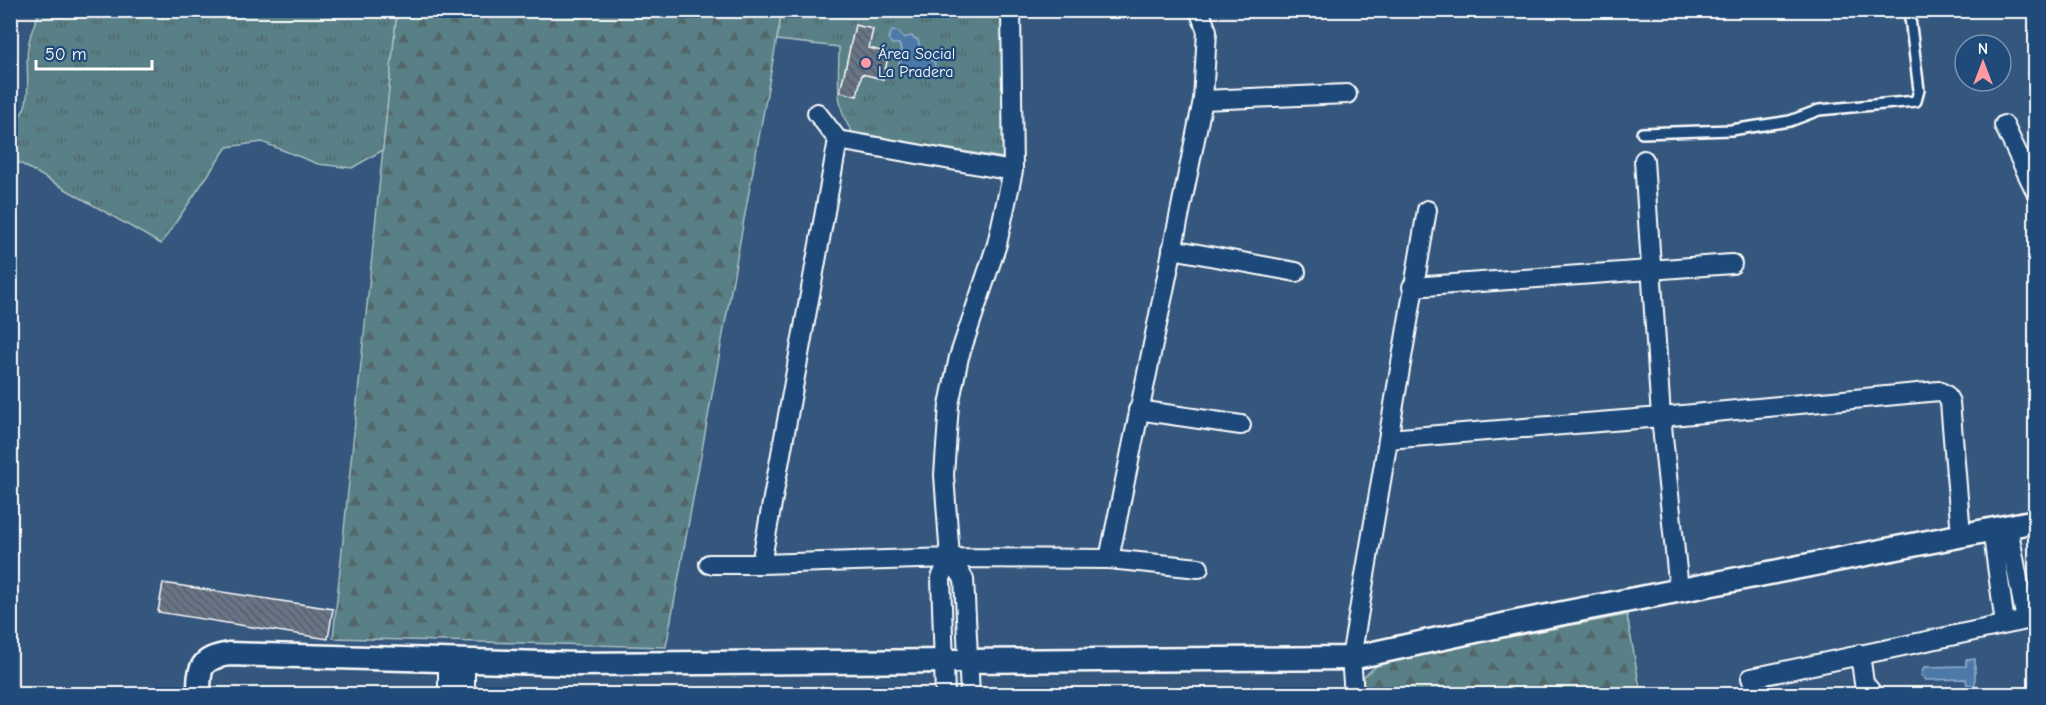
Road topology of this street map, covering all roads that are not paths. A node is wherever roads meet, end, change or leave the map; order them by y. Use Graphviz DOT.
graph roads {
  1 [pos="1011,10"];
  2 [pos="1198,10"];
  3 [pos="1909,10"];
  4 [pos="1347,94"];
  5 [pos="1203,100"];
  6 [pos="817,113"];
  7 [pos="2004,125"];
  8 [pos="1642,133"];
  9 [pos="838,140"];
  10 [pos="1644,160"];
  11 [pos="1013,171"];
  12 [pos="2036,192"];
  13 [pos="1427,210"];
  14 [pos="1172,249"];
  15 [pos="1732,264"];
  16 [pos="1652,270"];
  17 [pos="1296,272"];
  18 [pos="1412,287"];
  19 [pos="1138,410"];
  20 [pos="1661,417"];
  21 [pos="1241,425"];
  22 [pos="1388,439"];
  23 [pos="2036,521"];
  24 [pos="2000,528"];
  25 [pos="1961,534"];
  26 [pos="950,558"];
  27 [pos="1109,559"];
  28 [pos="709,564"];
  29 [pos="761,564"];
  30 [pos="1199,568"];
  31 [pos="1679,590"];
  32 [pos="2031,619"];
  33 [pos="2005,624"];
  34 [pos="1860,654"];
  35 [pos="1351,658"];
  36 [pos="456,659"];
  37 [pos="969,660"];
  38 [pos="942,661"];
  39 [pos="1750,678"];
  40 [pos="199,694"];
  41 [pos="448,694"];
  42 [pos="465,694"];
  43 [pos="945,694"];
  44 [pos="970,694"];
  45 [pos="1353,694"];
  46 [pos="1873,694"];
  1 -- 11 [label="street"];
  2 -- 5 [label="street"];
  3 -- 8 [label="lane"];
  4 -- 5 [label="street"];
  5 -- 14 [label="street"];
  6 -- 9 [label="street"];
  7 -- 12 [label="street"];
  9 -- 11 [label="street"];
  9 -- 29 [label="street"];
  10 -- 16 [label="street"];
  11 -- 26 [label="street"];
  13 -- 18 [label="street"];
  14 -- 17 [label="street"];
  14 -- 19 [label="street"];
  15 -- 16 [label="street"];
  16 -- 18 [label="street"];
  16 -- 20 [label="street"];
  18 -- 22 [label="street"];
  19 -- 21 [label="street"];
  19 -- 27 [label="street"];
  20 -- 22 [label="street"];
  20 -- 25 [label="street"];
  20 -- 31 [label="street"];
  22 -- 35 [label="street"];
  23 -- 24 [label="street"];
  24 -- 25 [label="street"];
  24 -- 32 [label="street"];
  24 -- 33 [label="street"];
  25 -- 31 [label="street"];
  26 -- 27 [label="street"];
  26 -- 29 [label="street"];
  26 -- 37 [label="street"];
  26 -- 38 [label="street"];
  27 -- 30 [label="street"];
  28 -- 29 [label="street"];
  31 -- 35 [label="street"];
  32 -- 33 [label="street"];
  33 -- 34 [label="street"];
  34 -- 39 [label="street"];
  34 -- 46 [label="street"];
  35 -- 37 [label="street"];
  35 -- 45 [label="street"];
  36 -- 38 [label="street"];
  36 -- 40 [label="street"];
  36 -- 41 [label="street"];
  36 -- 42 [label="street"];
  37 -- 38 [label="street"];
  37 -- 44 [label="street"];
  38 -- 43 [label="street"];
}
